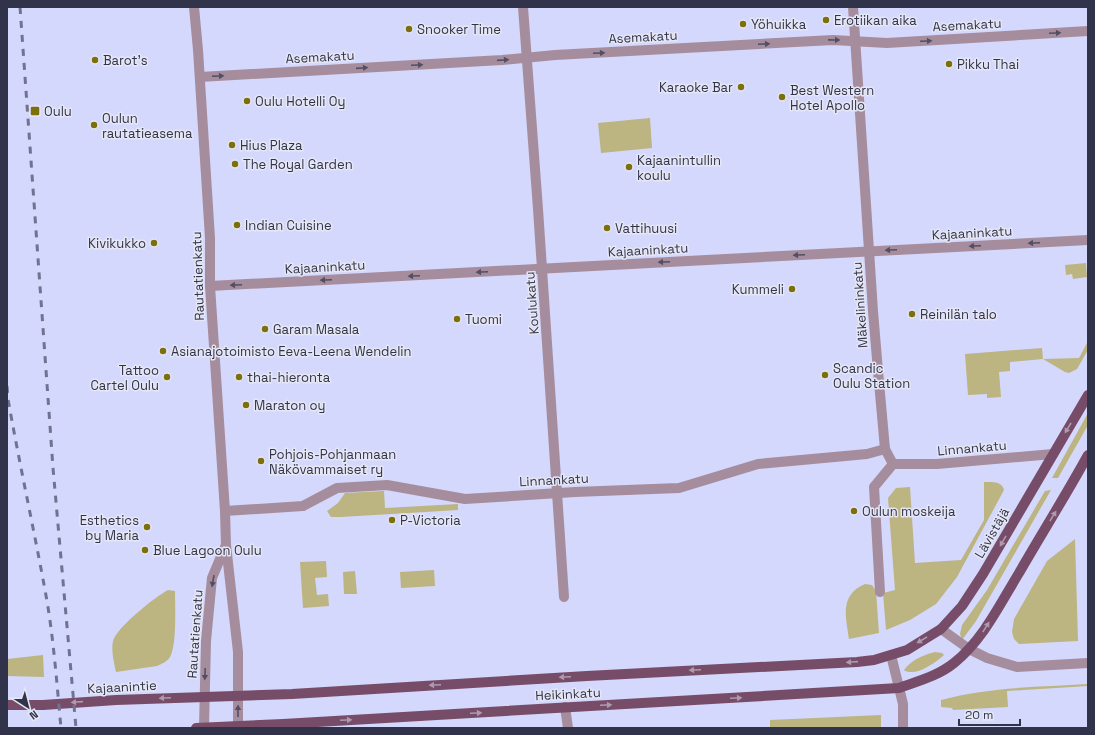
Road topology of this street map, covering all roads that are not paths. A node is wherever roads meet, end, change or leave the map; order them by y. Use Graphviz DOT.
graph roads {
  1 [pos="194,7"];
  2 [pos="523,7"];
  3 [pos="854,7"];
  4 [pos="1088,31"];
  5 [pos="856,41"];
  6 [pos="527,58"];
  7 [pos="200,77"];
  8 [pos="1088,240"];
  9 [pos="869,251"];
  10 [pos="543,269"];
  11 [pos="210,286"];
  12 [pos="1088,395"];
  13 [pos="885,449"];
  14 [pos="1053,454"];
  15 [pos="1088,455"];
  16 [pos="893,464"];
  17 [pos="1085,465"];
  18 [pos="558,493"];
  19 [pos="225,511"];
  20 [pos="226,545"];
  21 [pos="880,592"];
  22 [pos="564,597"];
  23 [pos="941,629"];
  24 [pos="969,649"];
  25 [pos="890,655"];
  26 [pos="1088,663"];
  27 [pos="899,688"];
  28 [pos="238,695"];
  29 [pos="204,696"];
  30 [pos="7,705"];
  31 [pos="565,707"];
  32 [pos="238,727"];
  33 [pos="196,728"];
  34 [pos="204,728"];
  35 [pos="568,728"];
  36 [pos="904,728"];
  1 -- 7 [label="street, Rautatienkatu"];
  2 -- 6 [label="street, Koulukatu"];
  3 -- 5 [label="street, Mäkelininkatu"];
  5 -- 4 [label="street, Asemakatu, one-way"];
  6 -- 5 [label="street, Asemakatu, one-way"];
  5 -- 9 [label="street, Mäkelininkatu"];
  7 -- 6 [label="street, Asemakatu, one-way"];
  6 -- 10 [label="street, Koulukatu"];
  7 -- 11 [label="street, Rautatienkatu"];
  8 -- 9 [label="street, Kajaaninkatu, one-way"];
  9 -- 10 [label="street, Kajaaninkatu, one-way"];
  9 -- 13 [label="street, Mäkelininkatu"];
  10 -- 11 [label="street, Kajaaninkatu, one-way"];
  10 -- 18 [label="street, Koulukatu"];
  11 -- 19 [label="street, Rautatienkatu"];
  12 -- 14 [label="main road, Lävistäjä, one-way"];
  13 -- 16 [label="street, Mäkelininkatu"];
  13 -- 18 [label="street, Linnankatu"];
  14 -- 16 [label="street, Linnankatu"];
  14 -- 23 [label="main road, Lävistäjä, one-way"];
  15 -- 17 [label="main road"];
  16 -- 21 [label="street"];
  24 -- 17 [label="main road, one-way"];
  18 -- 19 [label="street, Linnankatu"];
  18 -- 22 [label="street, Koulukatu"];
  19 -- 20 [label="street, Rautatienkatu"];
  20 -- 28 [label="street, Rautatienkatu"];
  20 -- 29 [label="street, Rautatienkatu, one-way"];
  23 -- 24 [label="street"];
  23 -- 25 [label="main road, Lävistäjä, one-way"];
  24 -- 26 [label="street"];
  24 -- 27 [label="main road"];
  25 -- 27 [label="street"];
  25 -- 28 [label="main road, Heikinkatu, one-way"];
  31 -- 27 [label="main road, Heikinkatu, one-way"];
  27 -- 36 [label="street"];
  28 -- 29 [label="main road, Kajaanintie"];
  32 -- 28 [label="street, Rautatienkatu, one-way"];
  29 -- 30 [label="main road, Kajaanintie, one-way"];
  29 -- 34 [label="street, Rautatienkatu"];
  32 -- 31 [label="main road, Heikinkatu, one-way"];
  31 -- 35 [label="street"];
  32 -- 34 [label="main road"];
  33 -- 34 [label="main road"];
}
